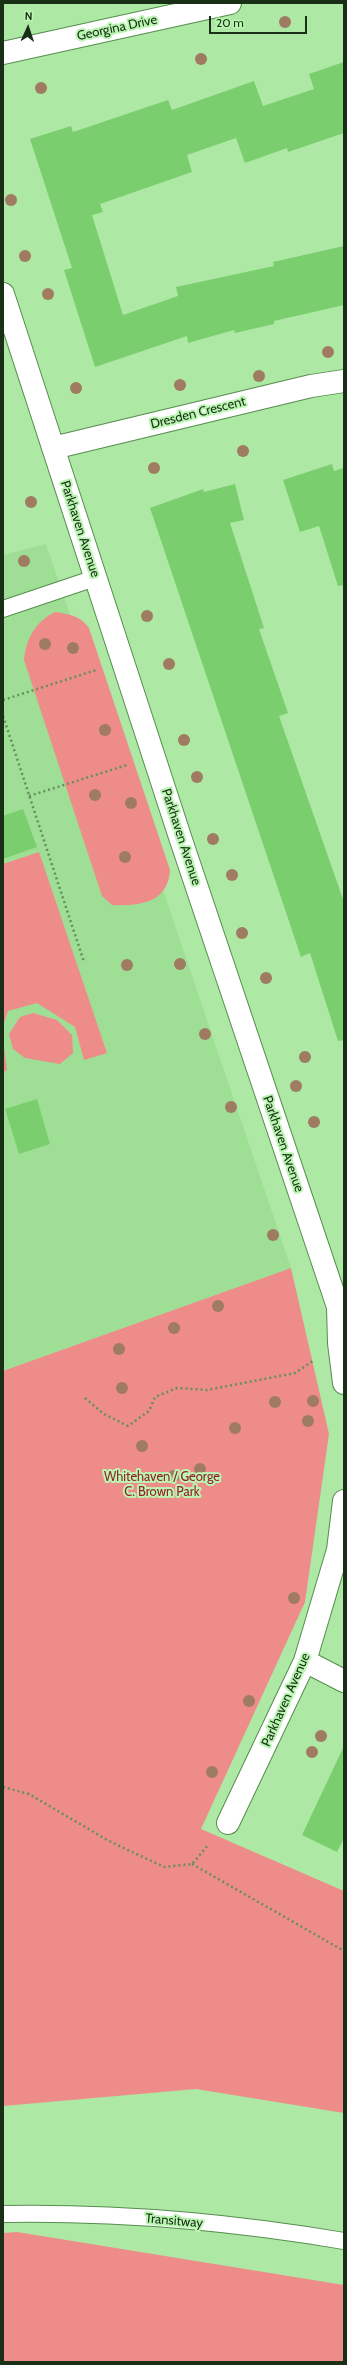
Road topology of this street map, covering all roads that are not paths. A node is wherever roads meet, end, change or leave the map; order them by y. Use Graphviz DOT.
graph roads {
  1 [pos="230,3"];
  2 [pos="3,53"];
  3 [pos="3,294"];
  4 [pos="344,381"];
  5 [pos="53,448"];
  6 [pos="96,578"];
  7 [pos="3,610"];
  8 [pos="341,1306"];
  9 [pos="344,1383"];
  10 [pos="344,1501"];
  11 [pos="305,1662"];
  12 [pos="344,1681"];
  13 [pos="228,1823"];
  14 [pos="3,2214"];
  15 [pos="344,2241"];
  1 -- 2 [label="street, Georgina Drive"];
  3 -- 5 [label="street, Parkhaven Avenue"];
  4 -- 5 [label="street, Dresden Crescent"];
  5 -- 6 [label="street, Parkhaven Avenue"];
  6 -- 7 [label="lane"];
  6 -- 8 [label="street, Parkhaven Avenue"];
  8 -- 9 [label="street, Parkhaven Avenue"];
  10 -- 11 [label="street, Parkhaven Avenue"];
  11 -- 12 [label="street"];
  11 -- 13 [label="street, Parkhaven Avenue"];
  14 -- 15 [label="lane, Transitway"];
}
